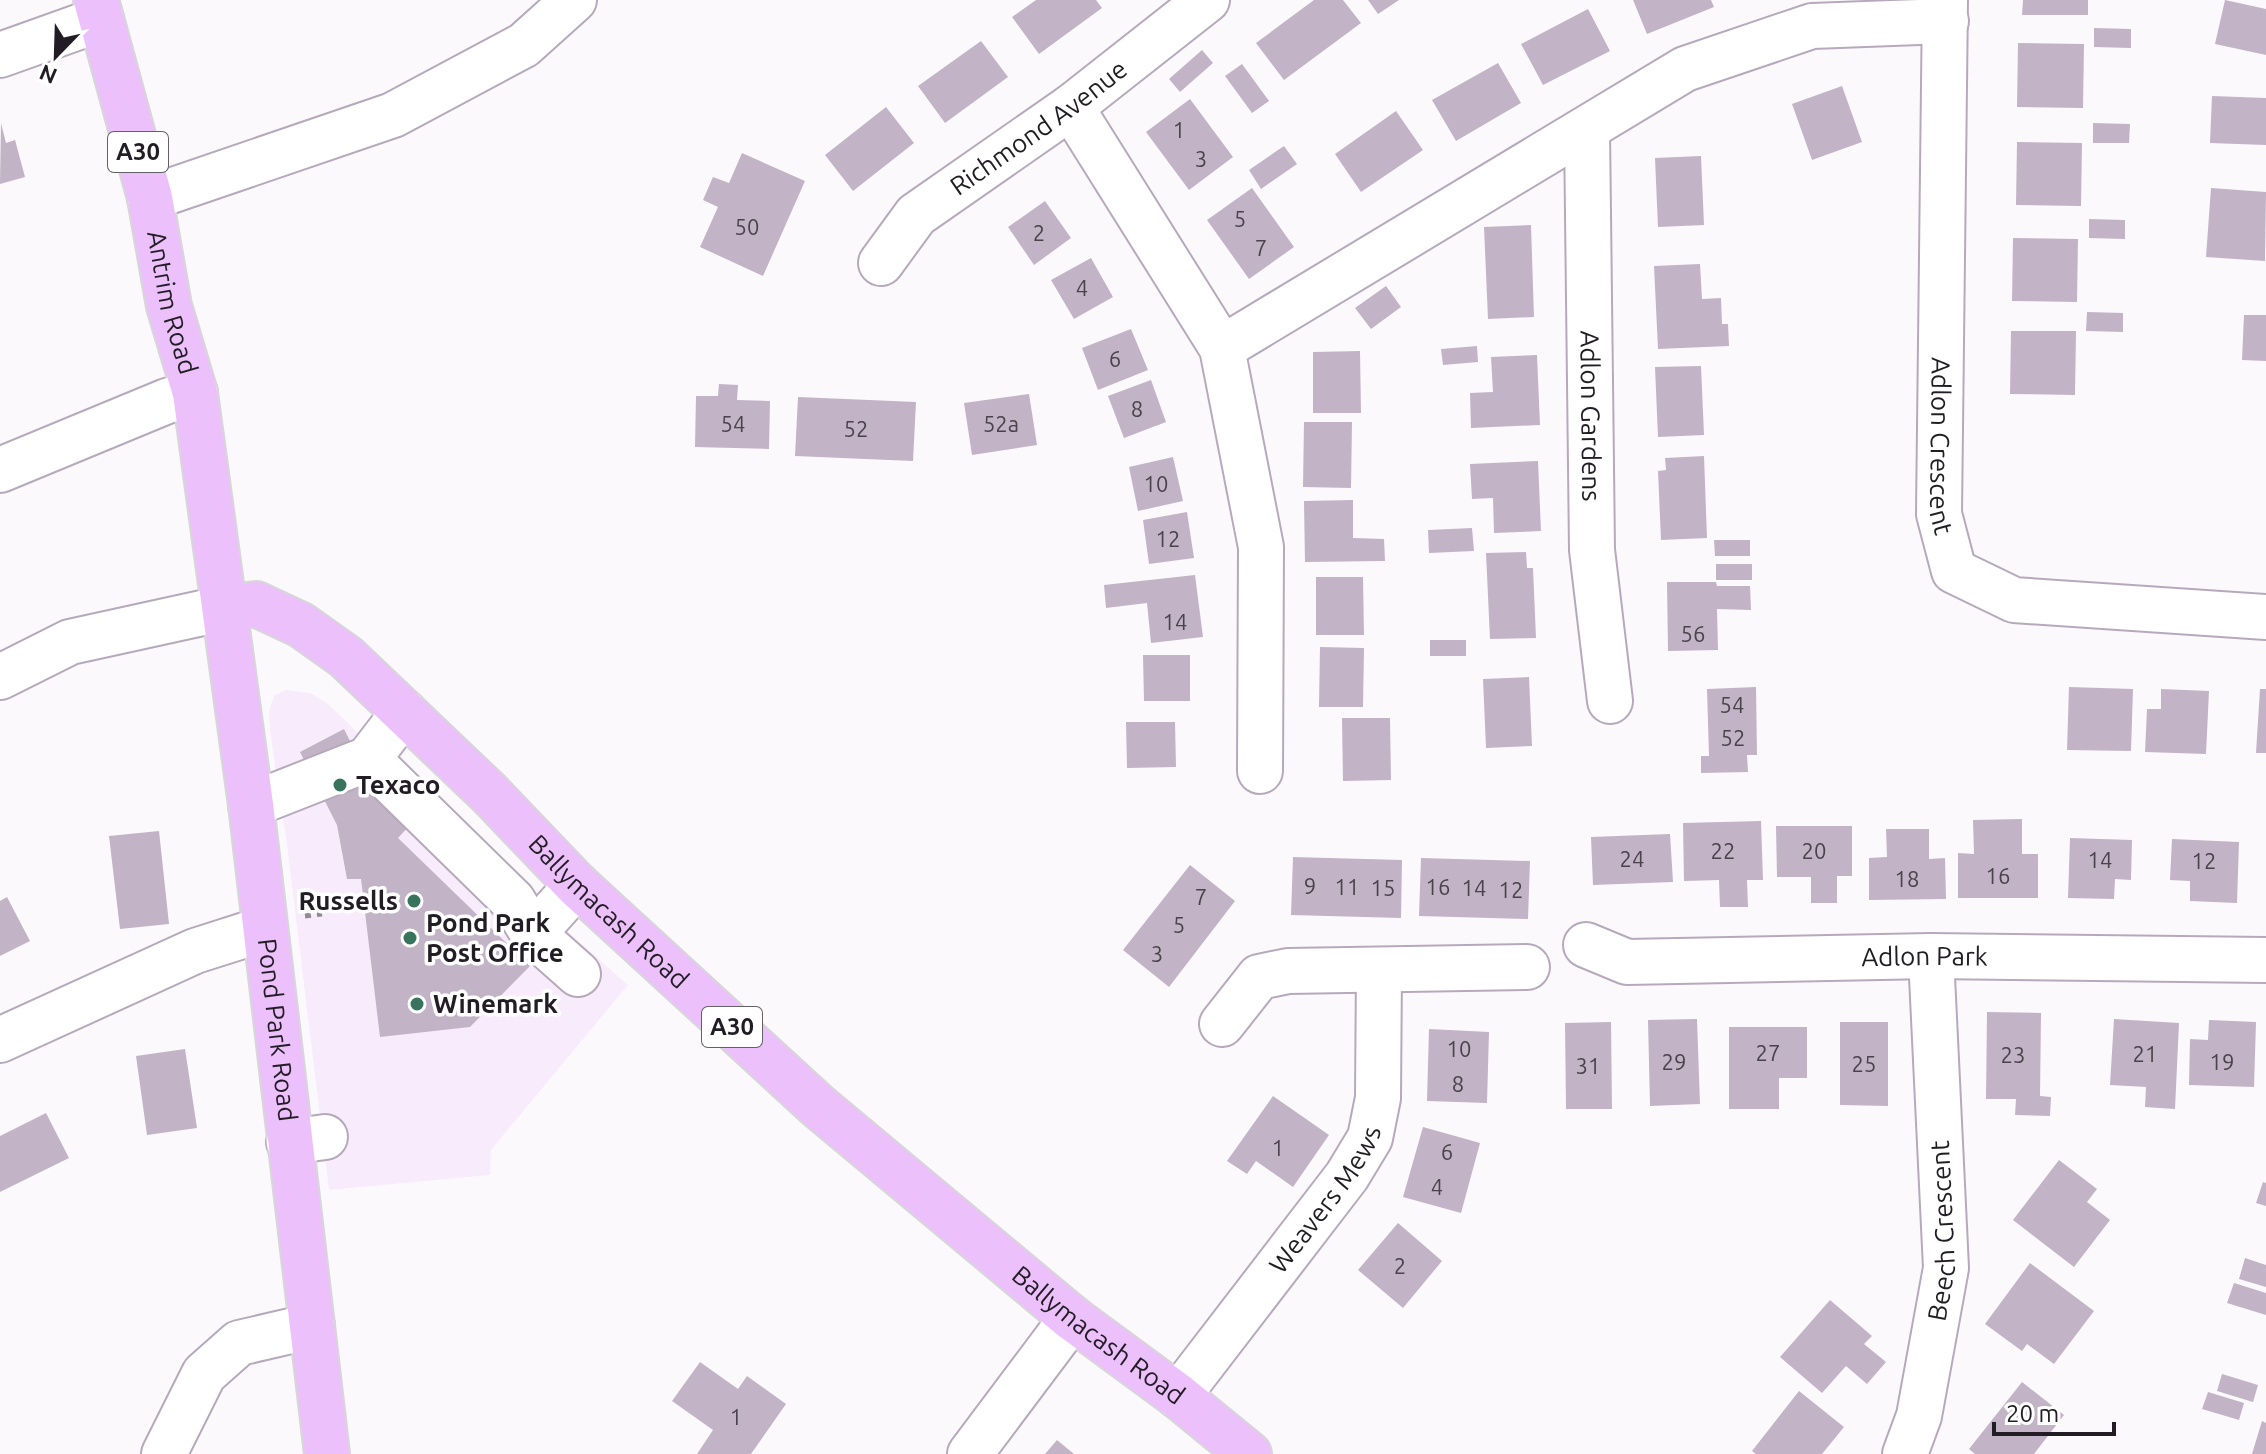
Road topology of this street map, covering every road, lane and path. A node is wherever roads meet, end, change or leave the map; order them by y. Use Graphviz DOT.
graph roads {
  1 [pos="574,0"];
  2 [pos="1207,0"];
  3 [pos="98,9"];
  4 [pos="1946,11"];
  5 [pos="0,55"];
  6 [pos="1071,107"];
  7 [pos="1587,130"];
  8 [pos="150,198"];
  9 [pos="881,263"];
  10 [pos="1222,348"];
  11 [pos="195,393"];
  12 [pos="0,470"];
  13 [pos="225,608"];
  14 [pos="2266,617"];
  15 [pos="0,677"];
  16 [pos="1610,701"];
  17 [pos="404,712"];
  18 [pos="368,759"];
  19 [pos="1260,771"];
  20 [pos="251,805"];
  21 [pos="577,885"];
  22 [pos="264,929"];
  23 [pos="533,934"];
  24 [pos="1586,945"];
  25 [pos="1931,956"];
  26 [pos="2266,960"];
  27 [pos="1527,967"];
  28 [pos="1379,970"];
  29 [pos="578,974"];
  30 [pos="1222,1024"];
  31 [pos="0,1040"];
  32 [pos="1072,1318"];
  33 [pos="312,1326"];
  34 [pos="1178,1396"];
  35 [pos="164,1454"];
  36 [pos="327,1454"];
  37 [pos="970,1454"];
  38 [pos="1249,1454"];
  39 [pos="1905,1454"];
  1 -- 8 [label="street"];
  2 -- 6 [label="street, Richmond Avenue"];
  3 -- 5 [label="street"];
  3 -- 8 [label="main road, Antrim Road / A30"];
  4 -- 7 [label="street"];
  4 -- 14 [label="street, Adlon Crescent"];
  6 -- 9 [label="street, Richmond Avenue"];
  6 -- 10 [label="street"];
  7 -- 10 [label="street"];
  7 -- 16 [label="street, Adlon Gardens"];
  8 -- 11 [label="main road, Antrim Road / A30"];
  10 -- 19 [label="street"];
  11 -- 12 [label="street"];
  11 -- 13 [label="main road, Antrim Road / A30"];
  13 -- 15 [label="street"];
  13 -- 17 [label="main road, Ballymacash Road / A30"];
  13 -- 20 [label="main road, Pond Park Road"];
  17 -- 18 [label="street"];
  17 -- 21 [label="main road, Ballymacash Road / A30"];
  18 -- 20 [label="street"];
  18 -- 23 [label="street"];
  20 -- 22 [label="main road, Pond Park Road"];
  21 -- 23 [label="street"];
  21 -- 32 [label="main road, Ballymacash Road / A30"];
  22 -- 31 [label="street"];
  22 -- 33 [label="main road, Pond Park Road"];
  23 -- 29 [label="street"];
  24 -- 25 [label="street, Adlon Park"];
  25 -- 26 [label="street, Adlon Park"];
  25 -- 39 [label="street, Beech Crescent"];
  27 -- 28 [label="street"];
  28 -- 30 [label="street"];
  28 -- 34 [label="street, Weavers Mews"];
  32 -- 34 [label="main road, Ballymacash Road / A30"];
  32 -- 37 [label="street"];
  33 -- 35 [label="street"];
  33 -- 36 [label="main road, Pond Park Road"];
  34 -- 38 [label="main road, Ballymacash Road / A30"];
}
